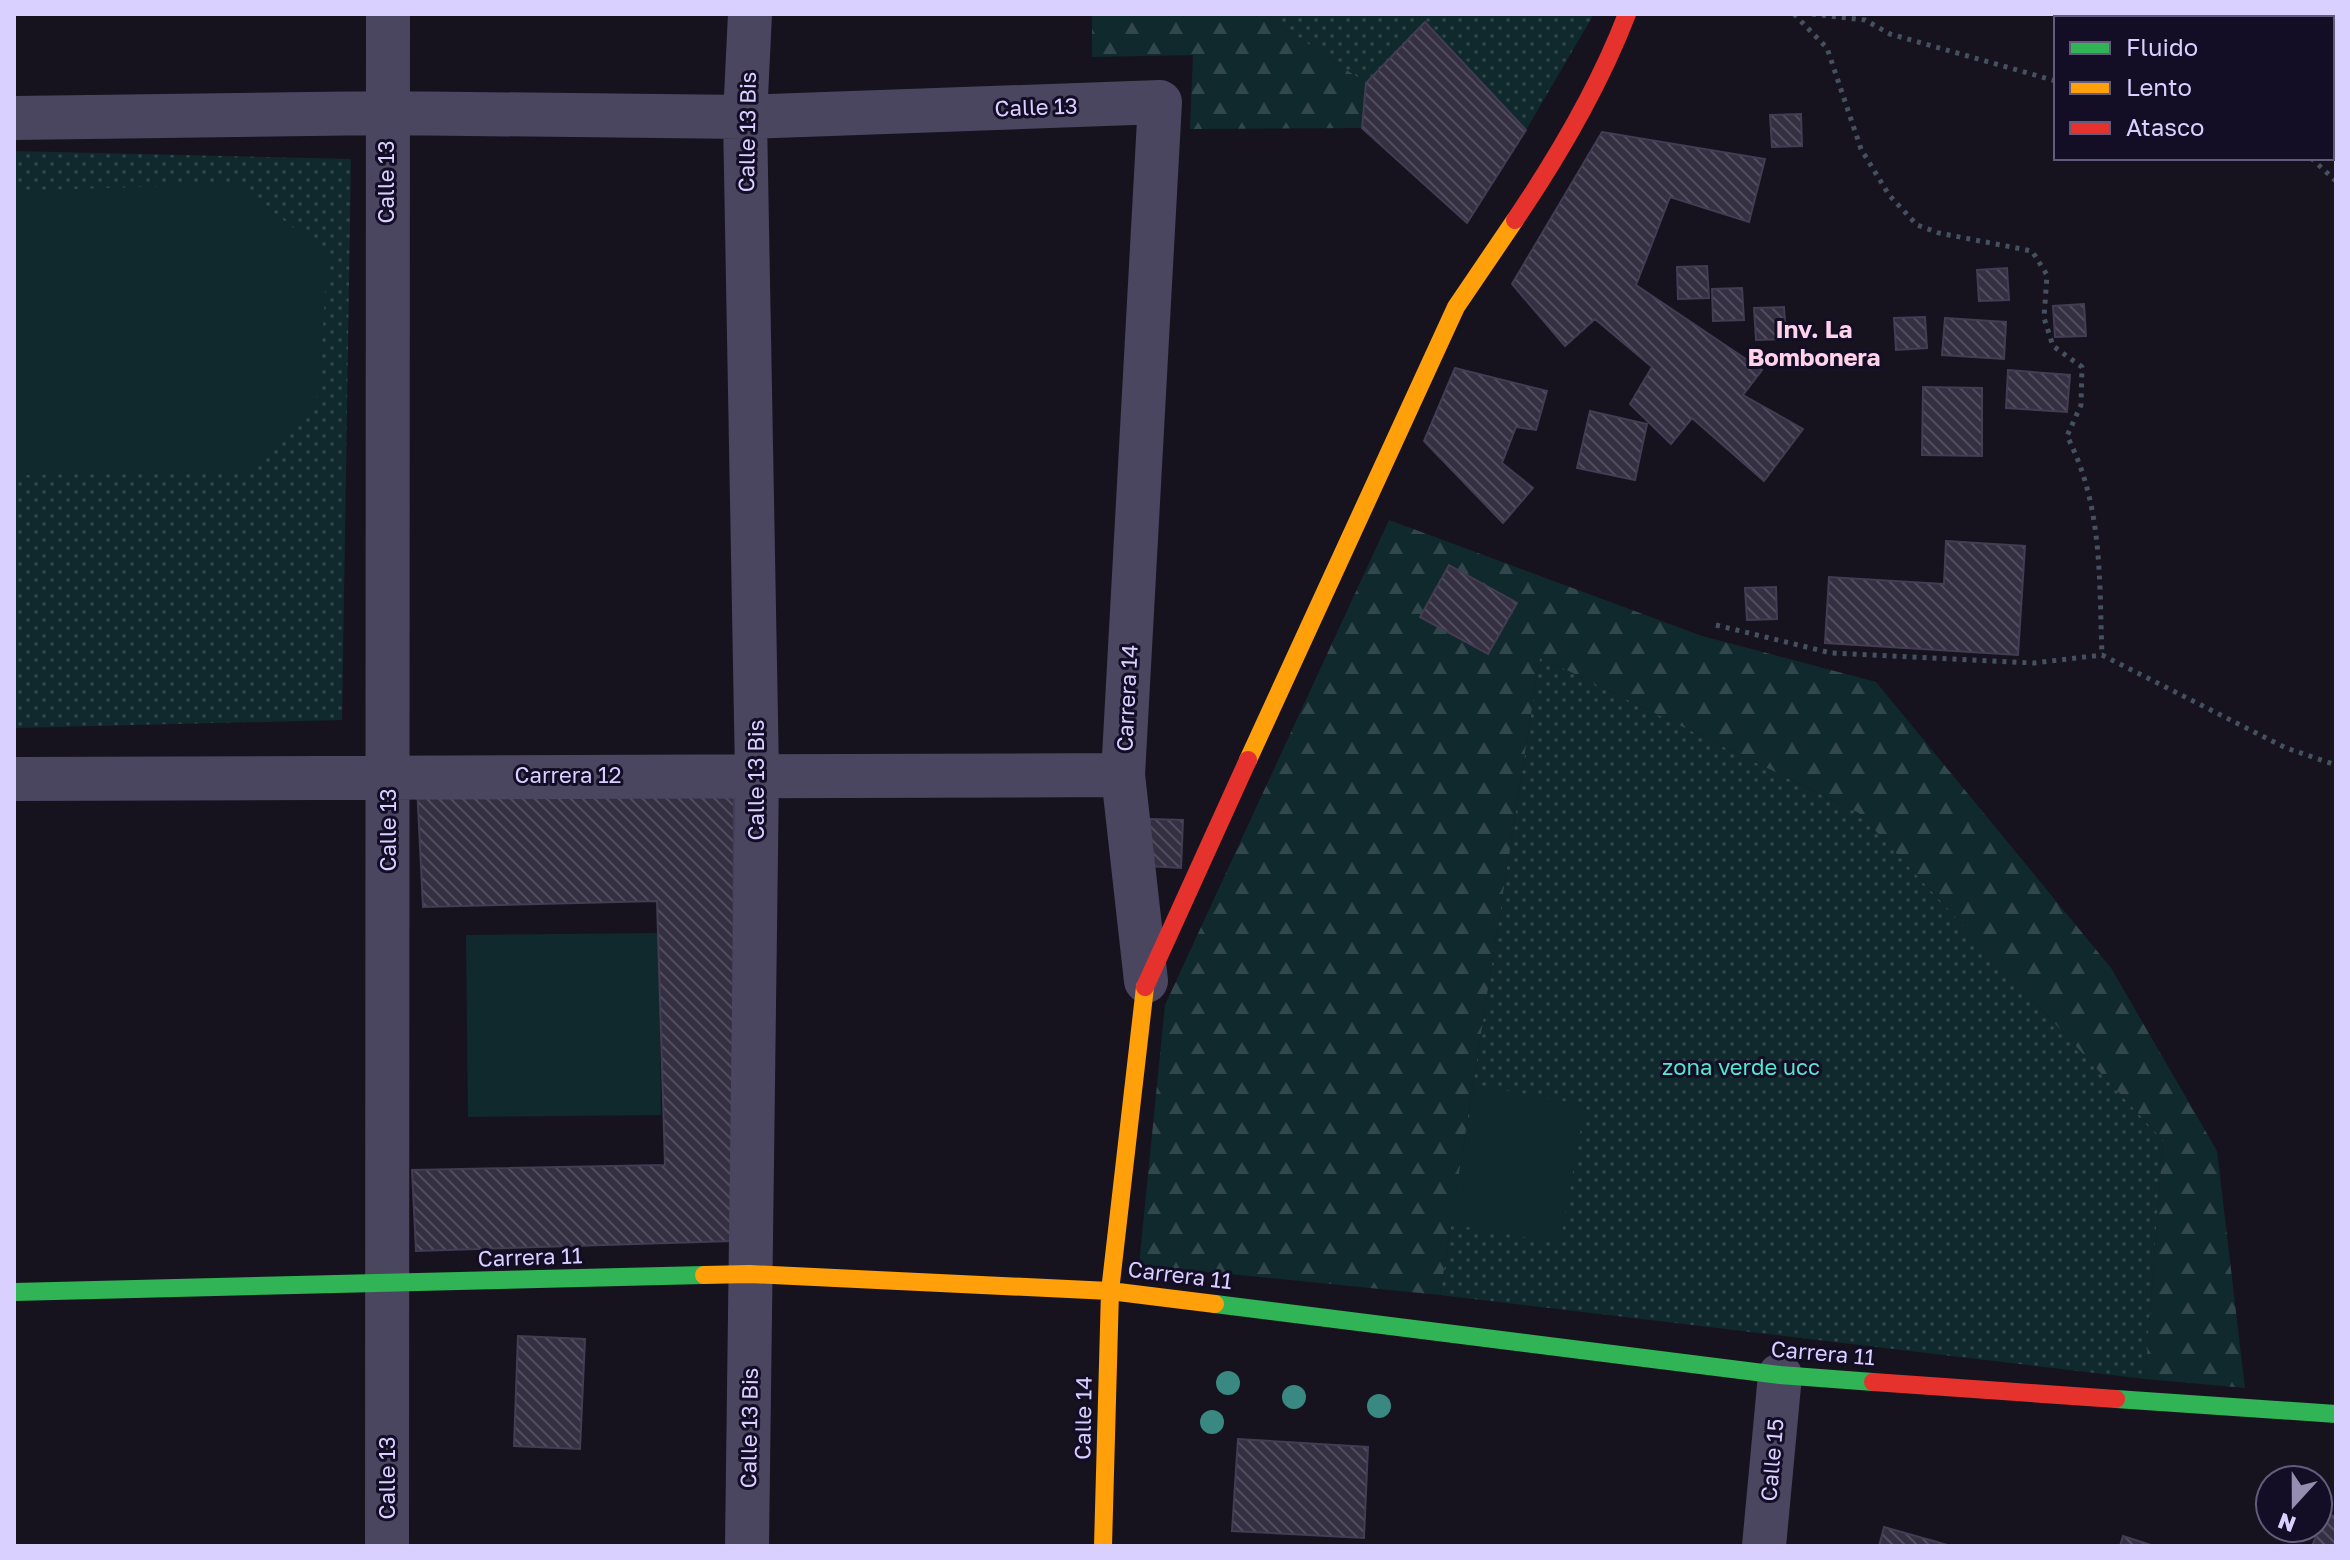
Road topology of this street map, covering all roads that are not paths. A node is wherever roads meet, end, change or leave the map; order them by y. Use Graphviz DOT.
graph roads {
  1 [pos="388,14"];
  2 [pos="750,14"];
  3 [pos="1627,14"];
  4 [pos="1160,102"];
  5 [pos="385,113"];
  6 [pos="745,117"];
  7 [pos="14,118"];
  8 [pos="757,774"];
  9 [pos="388,775"];
  10 [pos="1123,775"];
  11 [pos="14,779"];
  12 [pos="1146,981"];
  13 [pos="750,1274"];
  14 [pos="387,1285"];
  15 [pos="1110,1291"];
  16 [pos="14,1292"];
  17 [pos="1780,1375"];
  18 [pos="2336,1414"];
  19 [pos="387,1546"];
  20 [pos="747,1546"];
  21 [pos="1103,1546"];
  22 [pos="1764,1546"];
  1 -- 5 [label="street, Calle 13"];
  2 -- 6 [label="street, Calle 13 Bis"];
  3 -- 12 [label="street"];
  4 -- 6 [label="street, Calle 13"];
  4 -- 10 [label="street, Carrera 14"];
  5 -- 6 [label="street, Calle 13"];
  5 -- 7 [label="street, Calle 13"];
  5 -- 9 [label="street, Calle 13"];
  6 -- 8 [label="street, Calle 13 Bis"];
  8 -- 9 [label="street, Carrera 12"];
  8 -- 10 [label="street, Carrera 12"];
  8 -- 13 [label="street, Calle 13 Bis"];
  9 -- 11 [label="street, Carrera 12"];
  9 -- 14 [label="street, Calle 13"];
  10 -- 12 [label="street, Carrera 14"];
  12 -- 15 [label="street, Carrera 14"];
  13 -- 14 [label="street, Carrera 11"];
  13 -- 15 [label="street, Carrera 11"];
  13 -- 20 [label="street, Calle 13 Bis"];
  14 -- 16 [label="street, Carrera 11"];
  14 -- 19 [label="street, Calle 13"];
  15 -- 17 [label="street, Carrera 11"];
  15 -- 21 [label="street, Calle 14"];
  17 -- 18 [label="street, Carrera 11"];
  17 -- 22 [label="street, Calle 15"];
}
